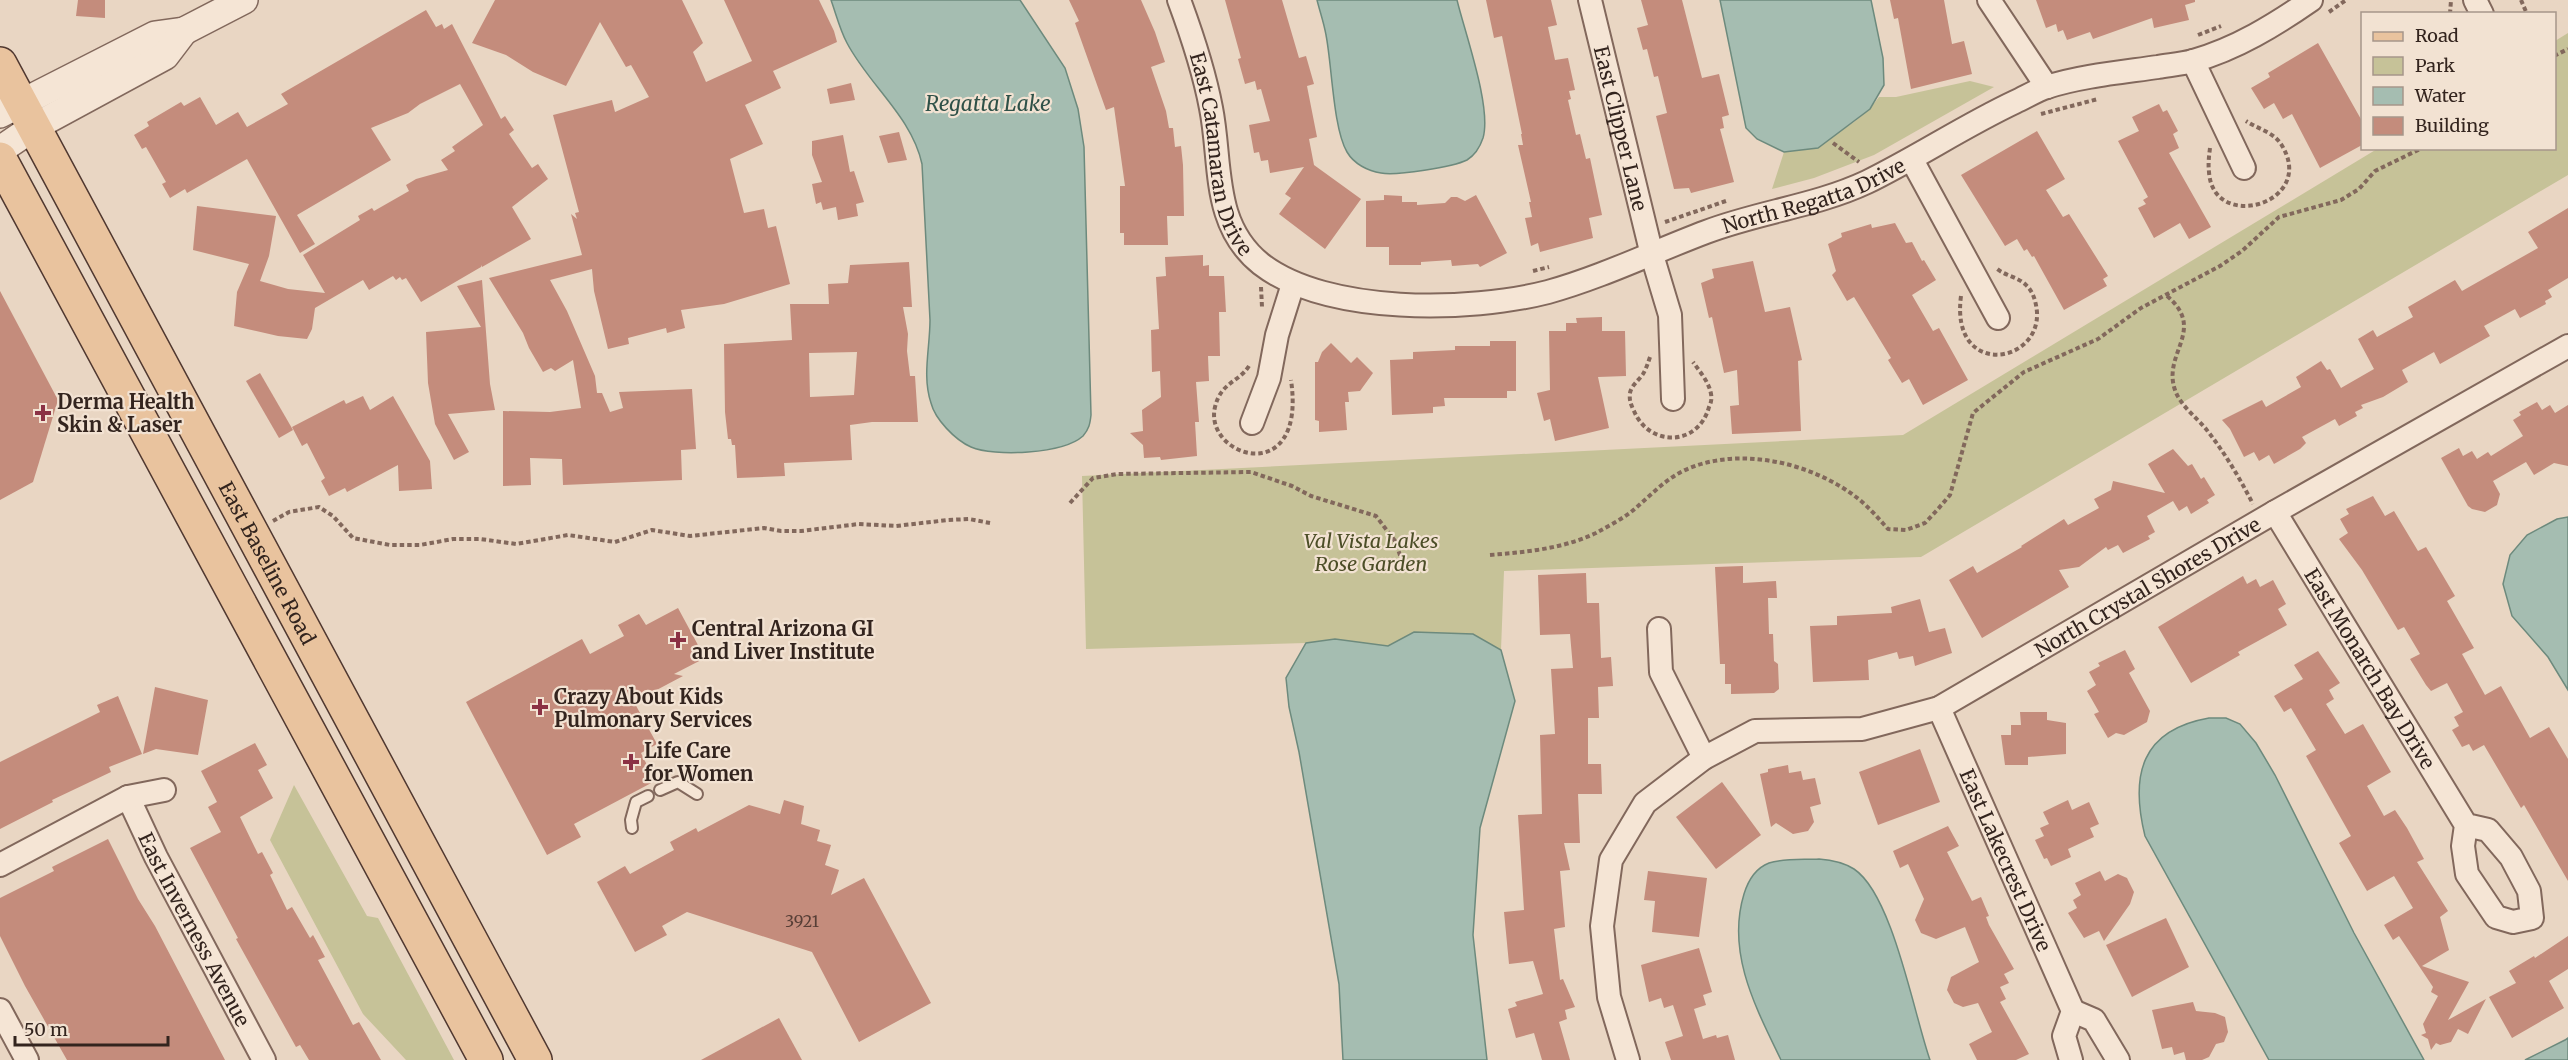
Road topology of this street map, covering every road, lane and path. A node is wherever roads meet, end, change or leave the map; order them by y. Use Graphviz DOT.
graph roads {
  1 [pos="244,0"];
  2 [pos="1179,0"];
  3 [pos="1590,0"];
  4 [pos="1989,0"];
  5 [pos="2311,0"];
  6 [pos="2231,22"];
  7 [pos="2189,38"];
  8 [pos="2193,61"];
  9 [pos="0,64"];
  10 [pos="2047,87"];
  11 [pos="19,115"];
  12 [pos="0,150"];
  13 [pos="2418,150"];
  14 [pos="1866,158"];
  15 [pos="0,159"];
  16 [pos="1911,160"];
  17 [pos="1849,166"];
  18 [pos="2244,168"];
  19 [pos="1735,198"];
  20 [pos="1647,231"];
  21 [pos="1652,255"];
  22 [pos="1553,266"];
  23 [pos="1522,274"];
  24 [pos="1293,284"];
  25 [pos="2167,296"];
  26 [pos="1998,318"];
  27 [pos="2568,346"];
  28 [pos="1673,399"];
  29 [pos="1252,423"];
  30 [pos="201,438"];
  31 [pos="161,460"];
  32 [pos="1070,503"];
  33 [pos="2268,517"];
  34 [pos="990,523"];
  35 [pos="252,533"];
  36 [pos="1490,555"];
  37 [pos="1401,558"];
  38 [pos="1659,629"];
  39 [pos="1939,708"];
  40 [pos="1704,758"];
  41 [pos="164,790"];
  42 [pos="660,790"];
  43 [pos="697,794"];
  44 [pos="648,796"];
  45 [pos="128,797"];
  46 [pos="2466,825"];
  47 [pos="632,828"];
  48 [pos="0,865"];
  49 [pos="0,1010"];
  50 [pos="2073,1011"];
  51 [pos="27,1060"];
  52 [pos="264,1060"];
  53 [pos="486,1060"];
  54 [pos="534,1060"];
  55 [pos="1628,1060"];
  56 [pos="2071,1060"];
  57 [pos="2118,1060"];
  1 -- 11 [label="street"];
  2 -- 24 [label="street, East Catamaran Drive"];
  3 -- 20 [label="street, East Clipper Lane"];
  4 -- 10 [label="street"];
  5 -- 8 [label="street, North Regatta Drive"];
  6 -- 7 [label="path"];
  8 -- 10 [label="street, North Regatta Drive"];
  8 -- 18 [label="street"];
  9 -- 11 [label="main road, East Baseline Road"];
  10 -- 16 [label="street, North Regatta Drive"];
  11 -- 12 [label="street"];
  11 -- 30 [label="main road, East Baseline Road"];
  13 -- 25 [label="path"];
  14 -- 17 [label="path"];
  15 -- 31 [label="main road"];
  16 -- 21 [label="street, North Regatta Drive"];
  16 -- 26 [label="street"];
  19 -- 20 [label="path"];
  20 -- 21 [label="street, East Clipper Lane"];
  21 -- 24 [label="street, North Regatta Drive"];
  21 -- 28 [label="street, East Clipper Lane"];
  22 -- 23 [label="path"];
  24 -- 29 [label="street"];
  25 -- 33 [label="path"];
  25 -- 36 [label="path"];
  27 -- 33 [label="street, North Crystal Shores Drive"];
  30 -- 31 [label="main road"];
  30 -- 35 [label="main road, East Baseline Road"];
  31 -- 53 [label="main road"];
  32 -- 37 [label="path"];
  33 -- 39 [label="street, North Crystal Shores Drive"];
  33 -- 46 [label="street, East Monarch Bay Drive"];
  34 -- 35 [label="path"];
  35 -- 54 [label="main road, East Baseline Road"];
  38 -- 40 [label="street"];
  39 -- 40 [label="street, North Crystal Shores Drive"];
  39 -- 50 [label="street, East Lakecrest Drive"];
  40 -- 55 [label="street"];
  41 -- 45 [label="street"];
  42 -- 43 [label="lane"];
  44 -- 47 [label="lane"];
  45 -- 48 [label="street"];
  45 -- 52 [label="street, East Inverness Avenue"];
  49 -- 51 [label="street"];
  50 -- 56 [label="street"];
  50 -- 57 [label="street"];
}
